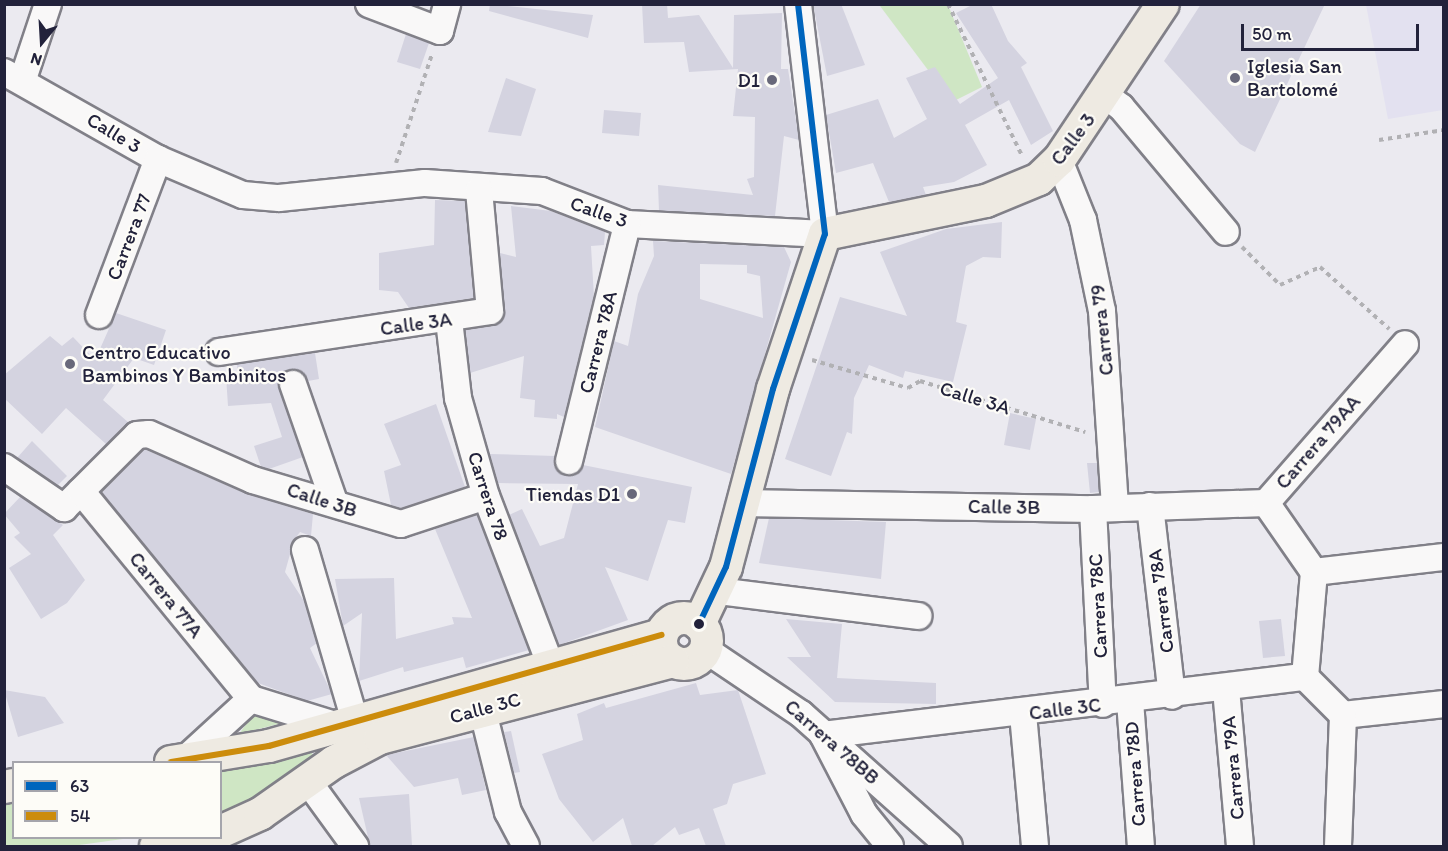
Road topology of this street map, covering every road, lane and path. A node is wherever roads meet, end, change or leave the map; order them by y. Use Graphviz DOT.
graph roads {
  1 [pos="48,4"];
  2 [pos="369,4"];
  3 [pos="447,4"];
  4 [pos="798,4"];
  5 [pos="948,4"];
  6 [pos="1163,4"];
  7 [pos="440,31"];
  8 [pos="14,76"];
  9 [pos="1105,95"];
  10 [pos="1443,130"];
  11 [pos="1379,140"];
  12 [pos="158,159"];
  13 [pos="1059,160"];
  14 [pos="1034,182"];
  15 [pos="389,187"];
  16 [pos="479,189"];
  17 [pos="627,224"];
  18 [pos="1226,232"];
  19 [pos="825,234"];
  20 [pos="99,315"];
  21 [pos="449,320"];
  22 [pos="1405,344"];
  23 [pos="219,352"];
  24 [pos="806,358"];
  25 [pos="293,384"];
  26 [pos="1110,439"];
  27 [pos="569,461"];
  28 [pos="4,467"];
  29 [pos="486,496"];
  30 [pos="72,500"];
  31 [pos="334,502"];
  32 [pos="742,503"];
  33 [pos="1266,503"];
  34 [pos="1150,506"];
  35 [pos="1104,507"];
  36 [pos="304,550"];
  37 [pos="1443,557"];
  38 [pos="1314,572"];
  39 [pos="718,591"];
  40 [pos="918,616"];
  41 [pos="702,637"];
  42 [pos="668,648"];
  43 [pos="551,666"];
  44 [pos="1305,677"];
  45 [pos="1226,688"];
  46 [pos="1172,696"];
  47 [pos="251,699"];
  48 [pos="1130,700"];
  49 [pos="1103,704"];
  50 [pos="1443,704"];
  51 [pos="482,708"];
  52 [pos="1023,714"];
  53 [pos="1342,715"];
  54 [pos="347,734"];
  55 [pos="823,735"];
  56 [pos="178,761"];
  57 [pos="183,761"];
  58 [pos="307,780"];
  59 [pos="222,831"];
  60 [pos="191,839"];
  61 [pos="156,846"];
  62 [pos="355,846"];
  63 [pos="526,846"];
  64 [pos="890,846"];
  65 [pos="949,846"];
  66 [pos="1035,846"];
  67 [pos="1140,846"];
  68 [pos="1239,846"];
  69 [pos="1338,846"];
  1 -- 8 [label="street"];
  2 -- 7 [label="street"];
  3 -- 7 [label="street"];
  4 -- 19 [label="street"];
  5 -- 14 [label="path"];
  6 -- 9 [label="main road, Calle 3"];
  7 -- 15 [label="path"];
  8 -- 12 [label="street, Calle 3"];
  9 -- 13 [label="main road, Calle 3"];
  9 -- 18 [label="street"];
  10 -- 11 [label="path"];
  12 -- 15 [label="street, Calle 3"];
  12 -- 20 [label="street, Carrera 77"];
  13 -- 14 [label="main road, Calle 3"];
  13 -- 26 [label="street, Carrera 79"];
  14 -- 19 [label="main road, Calle 3"];
  15 -- 16 [label="street, Calle 3"];
  16 -- 17 [label="street, Calle 3"];
  16 -- 21 [label="street, Calle 3A"];
  17 -- 19 [label="street, Calle 3"];
  17 -- 27 [label="street, Carrera 78A"];
  18 -- 22 [label="path"];
  19 -- 32 [label="main road"];
  21 -- 23 [label="street, Calle 3A"];
  21 -- 29 [label="street, Carrera 78"];
  22 -- 33 [label="street, Carrera 79AA"];
  24 -- 26 [label="path, Calle 3A"];
  25 -- 31 [label="street"];
  26 -- 35 [label="street, Carrera 79"];
  28 -- 30 [label="street, Carrera 77A"];
  29 -- 31 [label="street, Calle 3B"];
  29 -- 43 [label="street, Carrera 78"];
  30 -- 31 [label="street, Calle 3B"];
  30 -- 47 [label="street, Carrera 77A"];
  32 -- 35 [label="street, Calle 3B"];
  32 -- 39 [label="main road"];
  33 -- 34 [label="street, Calle 3B"];
  33 -- 38 [label="street, Carrera 79AA"];
  34 -- 35 [label="street, Calle 3B"];
  34 -- 46 [label="street, Carrera 78A"];
  35 -- 49 [label="street, Carrera 78C"];
  36 -- 54 [label="street"];
  37 -- 38 [label="street"];
  38 -- 44 [label="street"];
  39 -- 40 [label="street"];
  39 -- 41 [label="main road"];
  41 -- 42 [label="main road"];
  41 -- 42 [label="main road"];
  41 -- 55 [label="street, Carrera 78BB"];
  42 -- 43 [label="main road, Calle 3C"];
  42 -- 51 [label="main road, Calle 3C"];
  43 -- 54 [label="main road, Calle 3C"];
  44 -- 45 [label="street, Calle 3C"];
  44 -- 53 [label="street"];
  45 -- 46 [label="street, Calle 3C"];
  45 -- 68 [label="street, Carrera 79A"];
  46 -- 48 [label="street, Calle 3C"];
  47 -- 54 [label="street"];
  47 -- 56 [label="street"];
  48 -- 49 [label="street, Calle 3C"];
  48 -- 67 [label="street, Carrera 78D"];
  49 -- 52 [label="street, Calle 3C"];
  50 -- 53 [label="street"];
  51 -- 54 [label="main road, Calle 3C"];
  51 -- 63 [label="street"];
  52 -- 55 [label="street, Calle 3C"];
  52 -- 66 [label="street"];
  53 -- 69 [label="street"];
  54 -- 57 [label="main road, Calle 3C"];
  54 -- 58 [label="main road, Calle 3C"];
  55 -- 64 [label="street"];
  55 -- 65 [label="street, Carrera 78BB"];
  58 -- 59 [label="main road, Calle 3C"];
  58 -- 62 [label="street"];
  60 -- 61 [label="main road"];
}
